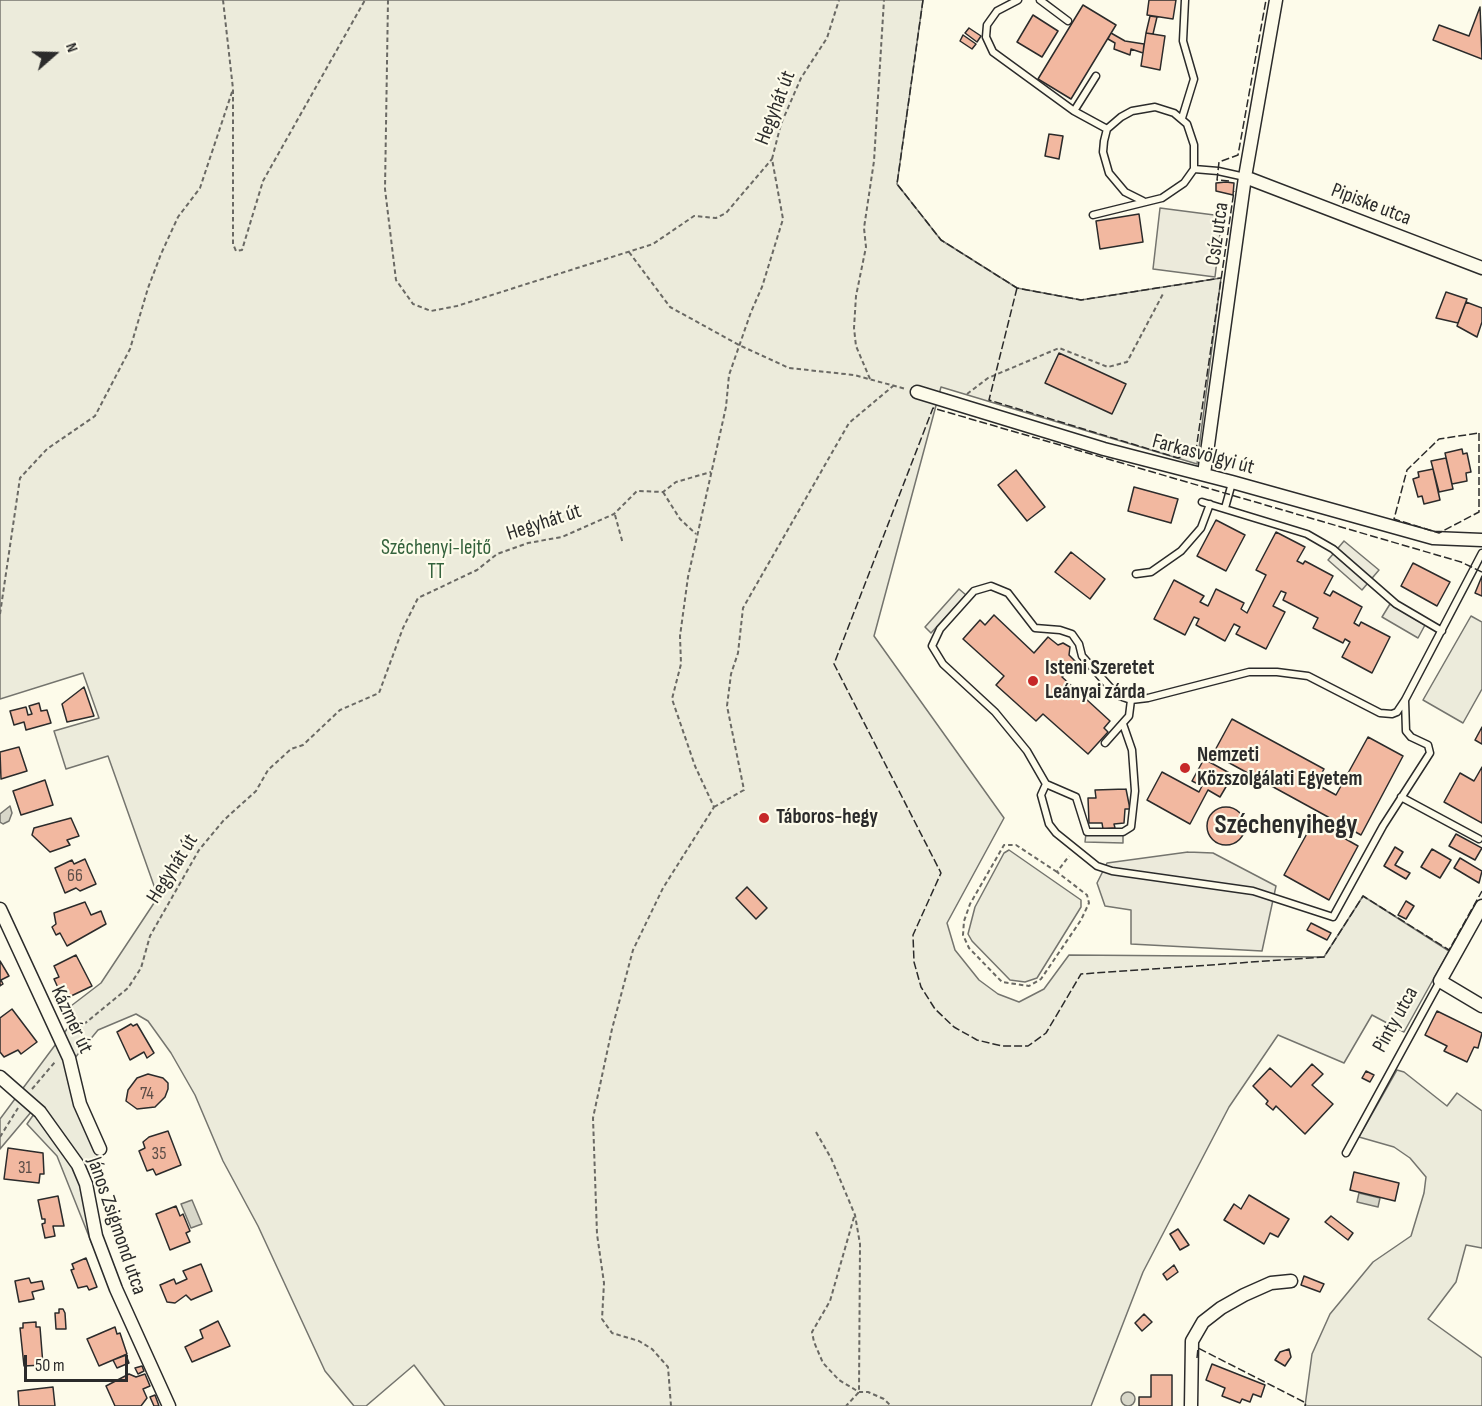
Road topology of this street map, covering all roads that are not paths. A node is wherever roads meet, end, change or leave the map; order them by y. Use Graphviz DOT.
graph roads {
  1 [pos="1018,0"];
  2 [pos="1040,0"];
  3 [pos="1185,0"];
  4 [pos="1276,0"];
  5 [pos="1068,21"];
  6 [pos="1096,76"];
  7 [pos="1074,111"];
  8 [pos="1182,118"];
  9 [pos="1107,129"];
  10 [pos="1194,169"];
  11 [pos="1245,177"];
  12 [pos="1143,201"];
  13 [pos="1093,215"];
  14 [pos="1482,268"];
  15 [pos="917,392"];
  16 [pos="1204,474"];
  17 [pos="1232,482"];
  18 [pos="1225,508"];
  19 [pos="1482,540"];
  20 [pos="1482,553"];
  21 [pos="1136,574"];
  22 [pos="1442,631"];
  23 [pos="1131,700"];
  24 [pos="1405,700"];
  25 [pos="1123,724"];
  26 [pos="1105,743"];
  27 [pos="1046,784"];
  28 [pos="1401,797"];
  29 [pos="1479,839"];
  30 [pos="1482,906"];
  31 [pos="0,909"];
  32 [pos="1440,981"];
  33 [pos="1482,1006"];
  34 [pos="0,1077"];
  35 [pos="100,1149"];
  36 [pos="1346,1153"];
  37 [pos="1291,1281"];
  38 [pos="170,1406"];
  39 [pos="1191,1406"];
  1 -- 7 [label="lane"];
  2 -- 5 [label="lane"];
  3 -- 8 [label="lane"];
  4 -- 11 [label="street, Csíz utca"];
  6 -- 7 [label="lane"];
  7 -- 9 [label="lane"];
  8 -- 9 [label="lane"];
  8 -- 10 [label="lane"];
  9 -- 12 [label="lane"];
  10 -- 11 [label="lane"];
  10 -- 12 [label="lane"];
  11 -- 14 [label="street, Pipiske utca"];
  11 -- 16 [label="street, Csíz utca"];
  12 -- 13 [label="lane"];
  15 -- 16 [label="street, Farkasvölgyi út"];
  16 -- 17 [label="street, Farkasvölgyi út"];
  17 -- 18 [label="lane"];
  17 -- 19 [label="street, Farkasvölgyi út"];
  18 -- 21 [label="lane"];
  18 -- 22 [label="lane"];
  20 -- 22 [label="lane"];
  22 -- 24 [label="lane"];
  23 -- 24 [label="lane"];
  23 -- 25 [label="lane"];
  23 -- 27 [label="lane"];
  24 -- 28 [label="lane"];
  25 -- 26 [label="lane"];
  25 -- 27 [label="lane"];
  27 -- 28 [label="lane"];
  28 -- 29 [label="lane"];
  30 -- 32 [label="street, Pinty utca"];
  31 -- 35 [label="street, Kázmér út"];
  32 -- 33 [label="street"];
  32 -- 36 [label="lane, Pinty utca"];
  34 -- 38 [label="street, János Zsigmond utca"];
  37 -- 39 [label="street"];
}
